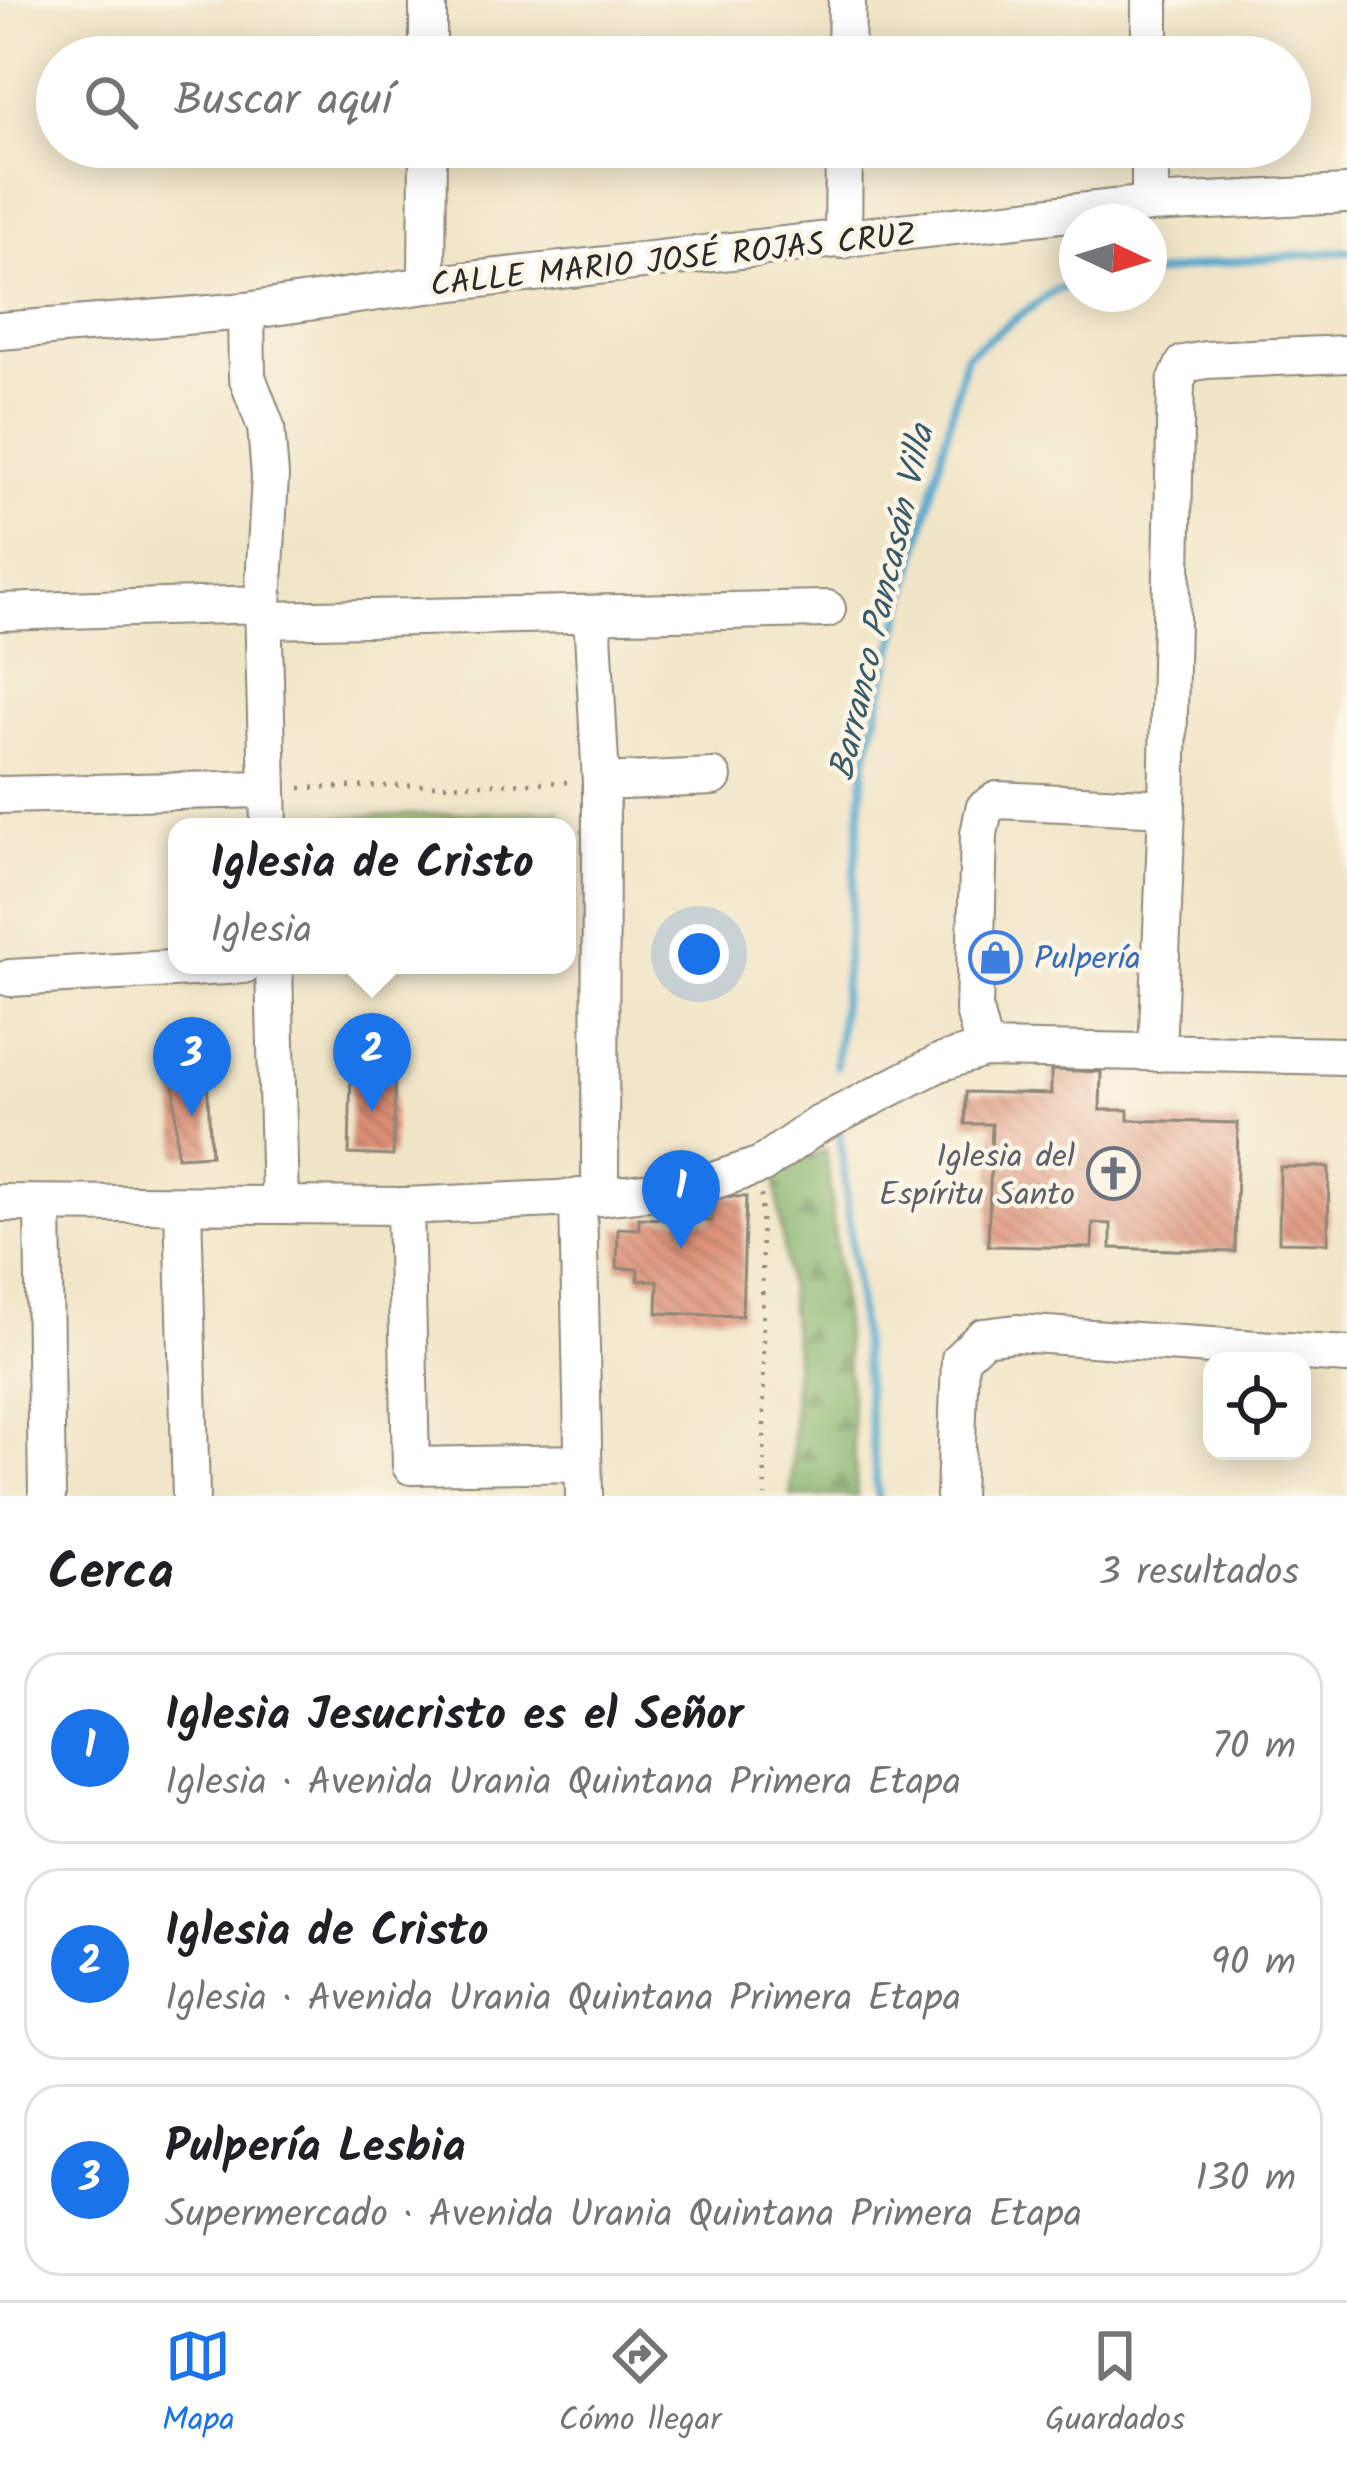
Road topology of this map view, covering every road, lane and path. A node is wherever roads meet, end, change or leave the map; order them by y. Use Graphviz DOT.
graph roads {
  1 [pos="428,0"];
  2 [pos="847,0"];
  3 [pos="1150,0"];
  4 [pos="428,36"];
  5 [pos="846,36"];
  6 [pos="1150,36"];
  7 [pos="428,168"];
  8 [pos="844,168"];
  9 [pos="1150,168"];
  10 [pos="1347,194"];
  11 [pos="1150,204"];
  12 [pos="1059,215"];
  13 [pos="843,240"];
  14 [pos="427,285"];
  15 [pos="246,311"];
  16 [pos="0,331"];
  17 [pos="1347,354"];
  18 [pos="827,609"];
  19 [pos="0,612"];
  20 [pos="263,612"];
  21 [pos="592,614"];
  22 [pos="712,777"];
  23 [pos="601,782"];
  24 [pos="268,789"];
  25 [pos="0,795"];
  26 [pos="1167,808"];
  27 [pos="269,818"];
  28 [pos="582,957"];
  29 [pos="168,969"];
  30 [pos="274,974"];
  31 [pos="10,978"];
  32 [pos="984,1048"];
  33 [pos="1157,1053"];
  34 [pos="1347,1056"];
  35 [pos="761,1165"];
  36 [pos="589,1197"];
  37 [pos="0,1203"];
  38 [pos="183,1205"];
  39 [pos="280,1205"];
  40 [pos="43,1206"];
  41 [pos="405,1206"];
  42 [pos="1347,1355"];
  43 [pos="584,1480"];
  44 [pos="47,1496"];
  45 [pos="191,1496"];
  46 [pos="765,1496"];
  47 [pos="955,1496"];
  1 -- 4 [label="street"];
  2 -- 5 [label="street"];
  3 -- 6 [label="street"];
  7 -- 14 [label="street"];
  8 -- 13 [label="street"];
  9 -- 11 [label="street"];
  10 -- 11 [label="street, CALLE MARIO JOSÉ ROJAS CRUZ"];
  12 -- 13 [label="street, CALLE MARIO JOSÉ ROJAS CRUZ"];
  13 -- 14 [label="street, CALLE MARIO JOSÉ ROJAS CRUZ"];
  14 -- 15 [label="street, CALLE MARIO JOSÉ ROJAS CRUZ"];
  15 -- 16 [label="street, CALLE MARIO JOSÉ ROJAS CRUZ"];
  15 -- 20 [label="street"];
  17 -- 26 [label="street"];
  18 -- 21 [label="street"];
  19 -- 20 [label="street"];
  20 -- 21 [label="street"];
  20 -- 24 [label="street"];
  21 -- 23 [label="street"];
  22 -- 23 [label="street"];
  23 -- 24 [label="path"];
  23 -- 28 [label="street"];
  24 -- 25 [label="street"];
  24 -- 27 [label="street"];
  26 -- 32 [label="street"];
  26 -- 33 [label="street"];
  28 -- 36 [label="street"];
  29 -- 31 [label="street"];
  30 -- 39 [label="street"];
  32 -- 33 [label="street"];
  32 -- 35 [label="street"];
  33 -- 34 [label="street"];
  35 -- 36 [label="street"];
  35 -- 46 [label="path"];
  36 -- 41 [label="street"];
  36 -- 43 [label="street"];
  37 -- 40 [label="street"];
  38 -- 39 [label="street"];
  38 -- 40 [label="street"];
  38 -- 45 [label="street"];
  39 -- 41 [label="street"];
  40 -- 44 [label="street"];
  41 -- 43 [label="street"];
  42 -- 47 [label="street"];
}
